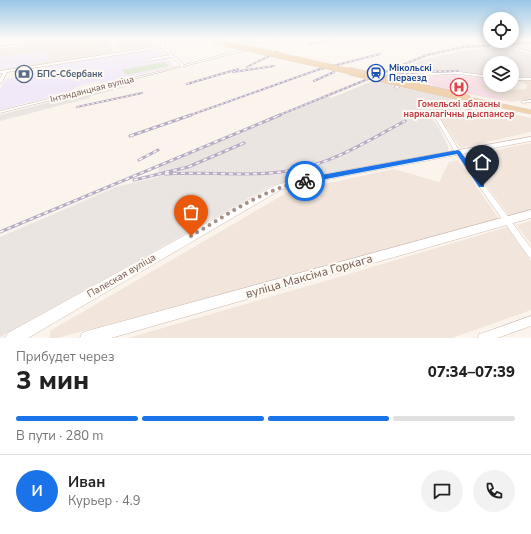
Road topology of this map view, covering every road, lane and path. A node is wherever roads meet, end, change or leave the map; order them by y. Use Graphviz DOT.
graph roads {
  1 [pos="113,55"];
  2 [pos="225,55"];
  3 [pos="275,55"];
  4 [pos="173,56"];
  5 [pos="148,60"];
  6 [pos="183,66"];
  7 [pos="2,72"];
  8 [pos="483,76"];
  9 [pos="519,79"];
  10 [pos="531,79"];
  11 [pos="0,82"];
  12 [pos="396,87"];
  13 [pos="531,101"];
  14 [pos="524,102"];
  15 [pos="475,110"];
  16 [pos="0,112"];
  17 [pos="531,112"];
  18 [pos="531,139"];
  19 [pos="458,152"];
  20 [pos="531,214"];
  21 [pos="506,221"];
  22 [pos="531,254"];
  23 [pos="531,321"];
  24 [pos="13,338"];
  25 [pos="87,338"];
  26 [pos="483,338"];
  1 -- 7 [label="street"];
  2 -- 6 [label="street, Інтэнданцкая вуліца"];
  3 -- 17 [label="main road, bridge"];
  4 -- 5 [label="street"];
  4 -- 6 [label="street"];
  6 -- 16 [label="street, Інтэнданцкая вуліца"];
  7 -- 11 [label="street"];
  8 -- 12 [label="street"];
  9 -- 10 [label="street"];
  13 -- 14 [label="street"];
  15 -- 19 [label="street"];
  18 -- 19 [label="main road, Палеская вуліца"];
  19 -- 21 [label="street"];
  19 -- 24 [label="main road, Палеская вуліца"];
  20 -- 21 [label="street, вуліца Максіма Горкага"];
  21 -- 22 [label="street"];
  21 -- 25 [label="street, вуліца Максіма Горкага"];
  23 -- 26 [label="street"];
}
